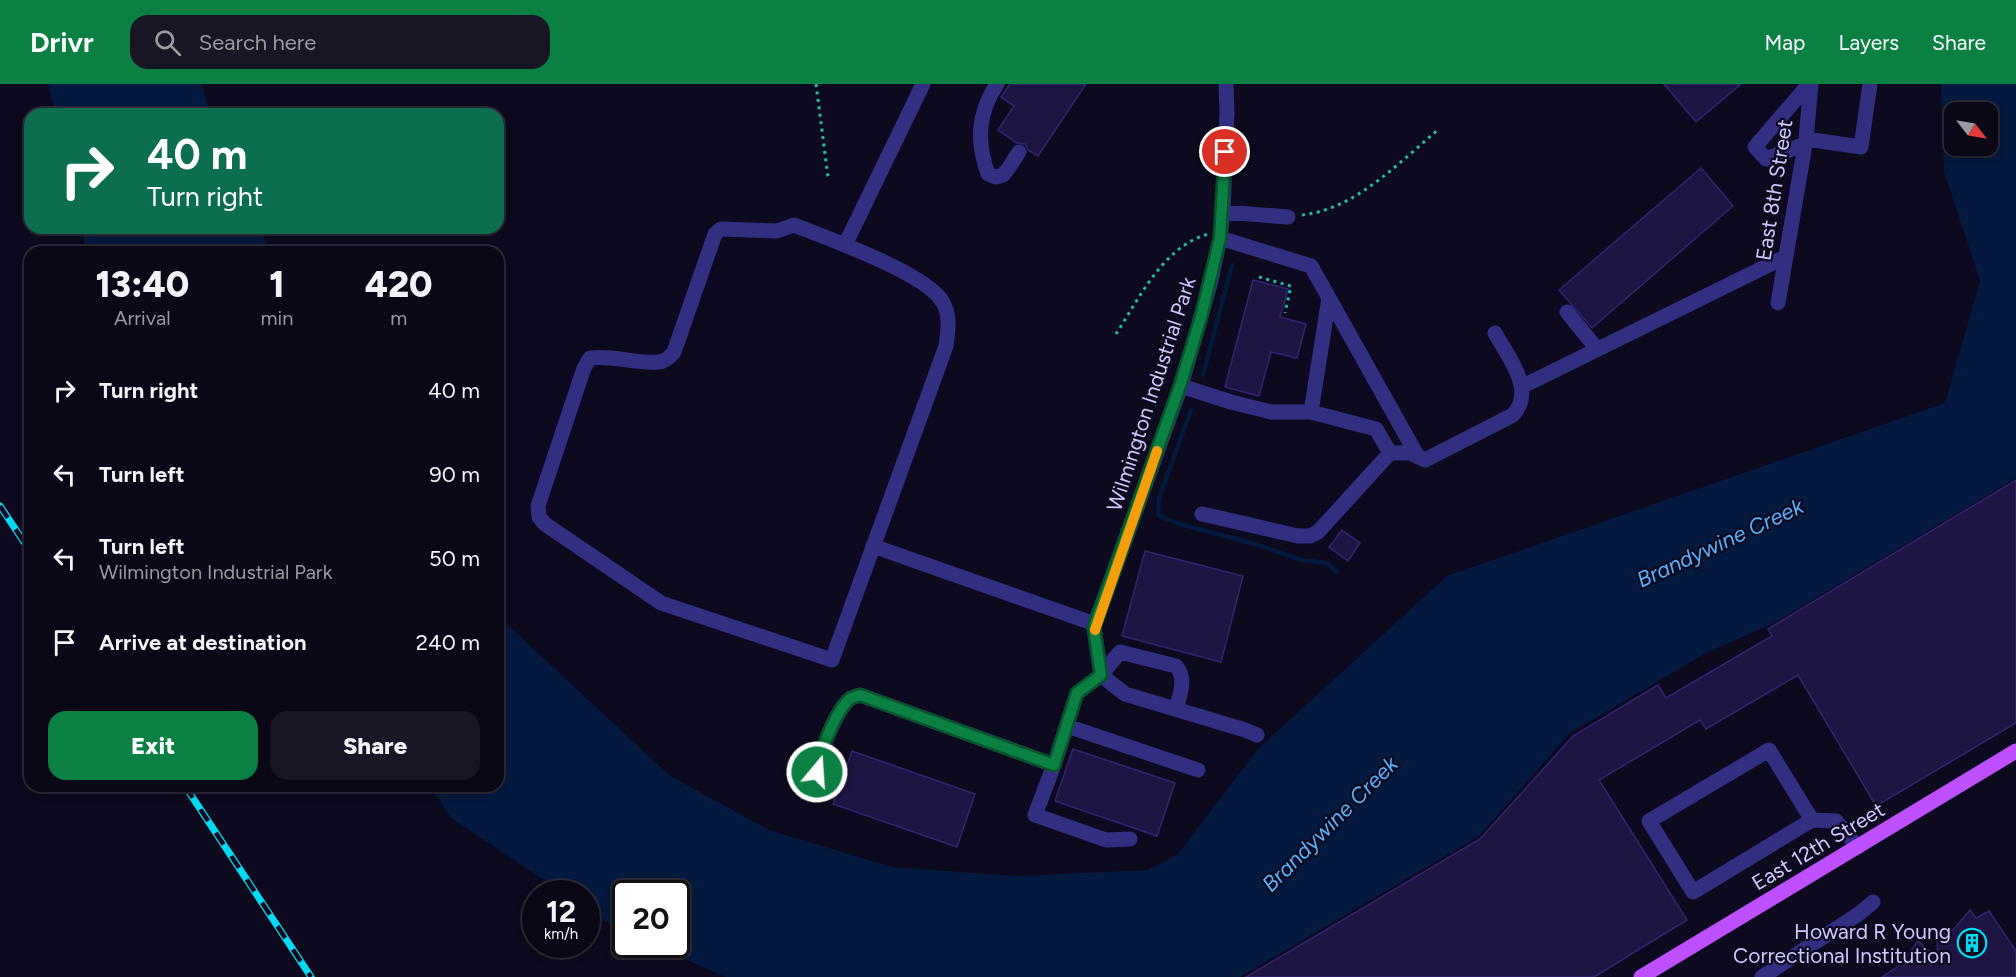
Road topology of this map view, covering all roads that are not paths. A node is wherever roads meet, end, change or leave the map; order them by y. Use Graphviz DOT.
graph roads {
  1 [pos="923,84"];
  2 [pos="997,84"];
  3 [pos="1226,84"];
  4 [pos="1810,84"];
  5 [pos="1870,84"];
  6 [pos="1805,141"];
  7 [pos="1020,152"];
  8 [pos="1223,212"];
  9 [pos="1288,217"];
  10 [pos="1221,234"];
  11 [pos="845,245"];
  12 [pos="1785,257"];
  13 [pos="1329,298"];
  14 [pos="1778,303"];
  15 [pos="1567,312"];
  16 [pos="1495,333"];
  17 [pos="1597,350"];
  18 [pos="1180,386"];
  19 [pos="1523,386"];
  20 [pos="1311,412"];
  21 [pos="1390,453"];
  22 [pos="1418,458"];
  23 [pos="1202,514"];
  24 [pos="873,546"];
  25 [pos="1095,624"];
  26 [pos="1101,675"];
  27 [pos="1176,709"];
  28 [pos="1067,726"];
  29 [pos="1257,735"];
  30 [pos="2016,751"];
  31 [pos="1054,765"];
  32 [pos="1198,770"];
  33 [pos="835,781"];
  34 [pos="1812,820"];
  35 [pos="1130,839"];
  36 [pos="1858,847"];
  37 [pos="1873,902"];
  38 [pos="1641,977"];
  39 [pos="1762,977"];
  1 -- 11 [label="street"];
  2 -- 7 [label="street"];
  3 -- 8 [label="street, Wilmington Industrial Park"];
  4 -- 6 [label="street, East 8th Street"];
  4 -- 6 [label="street"];
  5 -- 6 [label="street"];
  6 -- 12 [label="street, East 8th Street"];
  8 -- 9 [label="street"];
  8 -- 10 [label="street, Wilmington Industrial Park"];
  10 -- 13 [label="street"];
  10 -- 18 [label="street, Wilmington Industrial Park"];
  11 -- 24 [label="street"];
  11 -- 24 [label="street"];
  12 -- 14 [label="street, East 8th Street"];
  12 -- 17 [label="street"];
  13 -- 20 [label="street"];
  13 -- 22 [label="street"];
  15 -- 17 [label="street"];
  16 -- 19 [label="street"];
  17 -- 19 [label="street"];
  18 -- 20 [label="street"];
  18 -- 25 [label="street, Wilmington Industrial Park"];
  19 -- 22 [label="street"];
  20 -- 21 [label="street"];
  21 -- 22 [label="street"];
  21 -- 23 [label="street"];
  24 -- 25 [label="street"];
  25 -- 26 [label="street, Wilmington Industrial Park"];
  26 -- 27 [label="street"];
  26 -- 27 [label="street"];
  26 -- 28 [label="street"];
  27 -- 29 [label="street"];
  28 -- 31 [label="street"];
  28 -- 32 [label="street"];
  30 -- 36 [label="main road, East 12th Street"];
  31 -- 33 [label="street"];
  31 -- 35 [label="street"];
  34 -- 34 [label="street"];
  34 -- 36 [label="street"];
  36 -- 38 [label="main road, East 12th Street"];
  37 -- 39 [label="street"];
}
